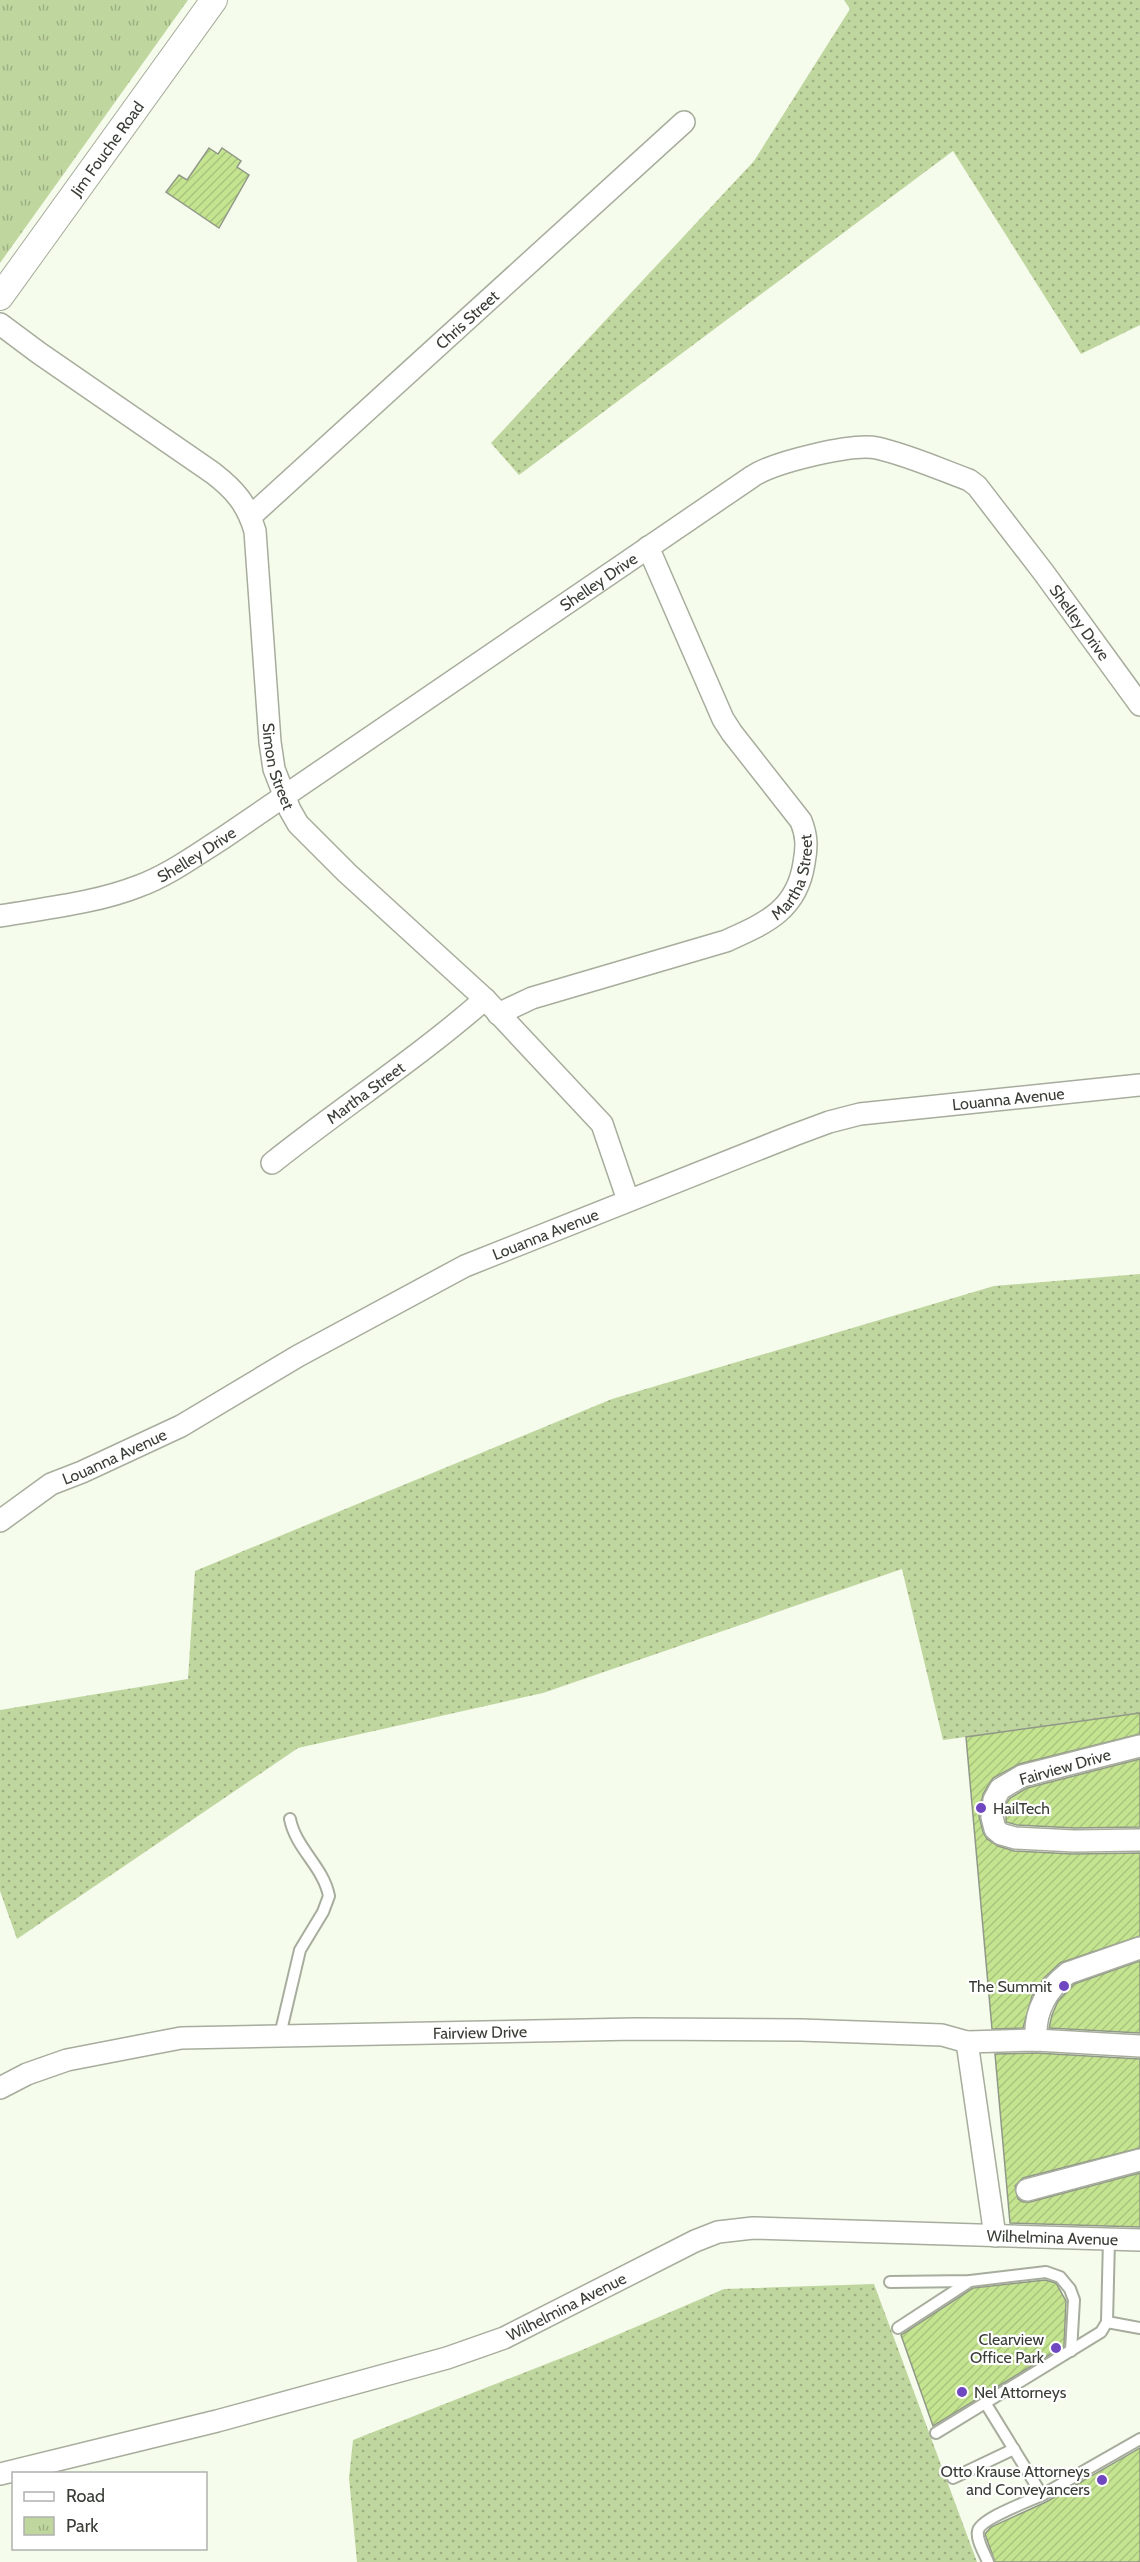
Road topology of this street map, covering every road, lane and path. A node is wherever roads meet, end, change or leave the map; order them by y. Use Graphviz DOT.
graph roads {
  1 [pos="214,0"];
  2 [pos="684,122"];
  3 [pos="0,297"];
  4 [pos="0,324"];
  5 [pos="251,516"];
  6 [pos="648,547"];
  7 [pos="1140,705"];
  8 [pos="284,795"];
  9 [pos="0,916"];
  10 [pos="491,1006"];
  11 [pos="1140,1085"];
  12 [pos="272,1163"];
  13 [pos="628,1200"];
  14 [pos="0,1521"];
  15 [pos="1140,1746"];
  16 [pos="290,1819"];
  17 [pos="1140,1840"];
  18 [pos="1140,1948"];
  19 [pos="280,2035"];
  20 [pos="1036,2040"];
  21 [pos="967,2042"];
  22 [pos="1140,2046"];
  23 [pos="0,2088"];
  24 [pos="1140,2160"];
  25 [pos="1027,2190"];
  26 [pos="995,2236"];
  27 [pos="1109,2239"];
  28 [pos="1140,2240"];
  29 [pos="970,2281"];
  30 [pos="890,2282"];
  31 [pos="1107,2322"];
  32 [pos="898,2328"];
  33 [pos="1140,2328"];
  34 [pos="1071,2351"];
  35 [pos="986,2404"];
  36 [pos="936,2433"];
  37 [pos="1140,2439"];
  38 [pos="1014,2449"];
  39 [pos="0,2474"];
  40 [pos="953,2478"];
  41 [pos="1042,2495"];
  42 [pos="988,2562"];
  1 -- 3 [label="street, Jim Fouche Road"];
  2 -- 5 [label="street, Chris Street"];
  4 -- 5 [label="street, Simon Street"];
  5 -- 8 [label="street, Simon Street"];
  6 -- 7 [label="street, Shelley Drive"];
  6 -- 8 [label="street, Shelley Drive"];
  6 -- 10 [label="street, Martha Street"];
  8 -- 9 [label="street, Shelley Drive"];
  8 -- 10 [label="street, Simon Street"];
  10 -- 12 [label="street, Martha Street"];
  10 -- 13 [label="street, Simon Street"];
  11 -- 13 [label="street, Louanna Avenue"];
  13 -- 14 [label="street, Louanna Avenue"];
  15 -- 17 [label="street, Fairview Drive"];
  16 -- 19 [label="lane"];
  18 -- 20 [label="street"];
  19 -- 21 [label="street, Fairview Drive"];
  19 -- 23 [label="street, Fairview Drive"];
  20 -- 21 [label="street, Fairview Drive"];
  20 -- 22 [label="street, Fairview Drive"];
  21 -- 26 [label="street"];
  24 -- 25 [label="street"];
  26 -- 27 [label="street, Wilhelmina Avenue"];
  26 -- 39 [label="street, Wilhelmina Avenue"];
  27 -- 28 [label="street, Wilhelmina Avenue"];
  27 -- 31 [label="lane"];
  29 -- 30 [label="lane"];
  29 -- 32 [label="lane"];
  29 -- 34 [label="lane"];
  31 -- 33 [label="lane"];
  31 -- 34 [label="lane"];
  34 -- 35 [label="lane"];
  35 -- 36 [label="lane"];
  35 -- 38 [label="lane"];
  37 -- 41 [label="lane"];
  38 -- 40 [label="lane"];
  38 -- 41 [label="lane"];
  41 -- 42 [label="lane"];
}
